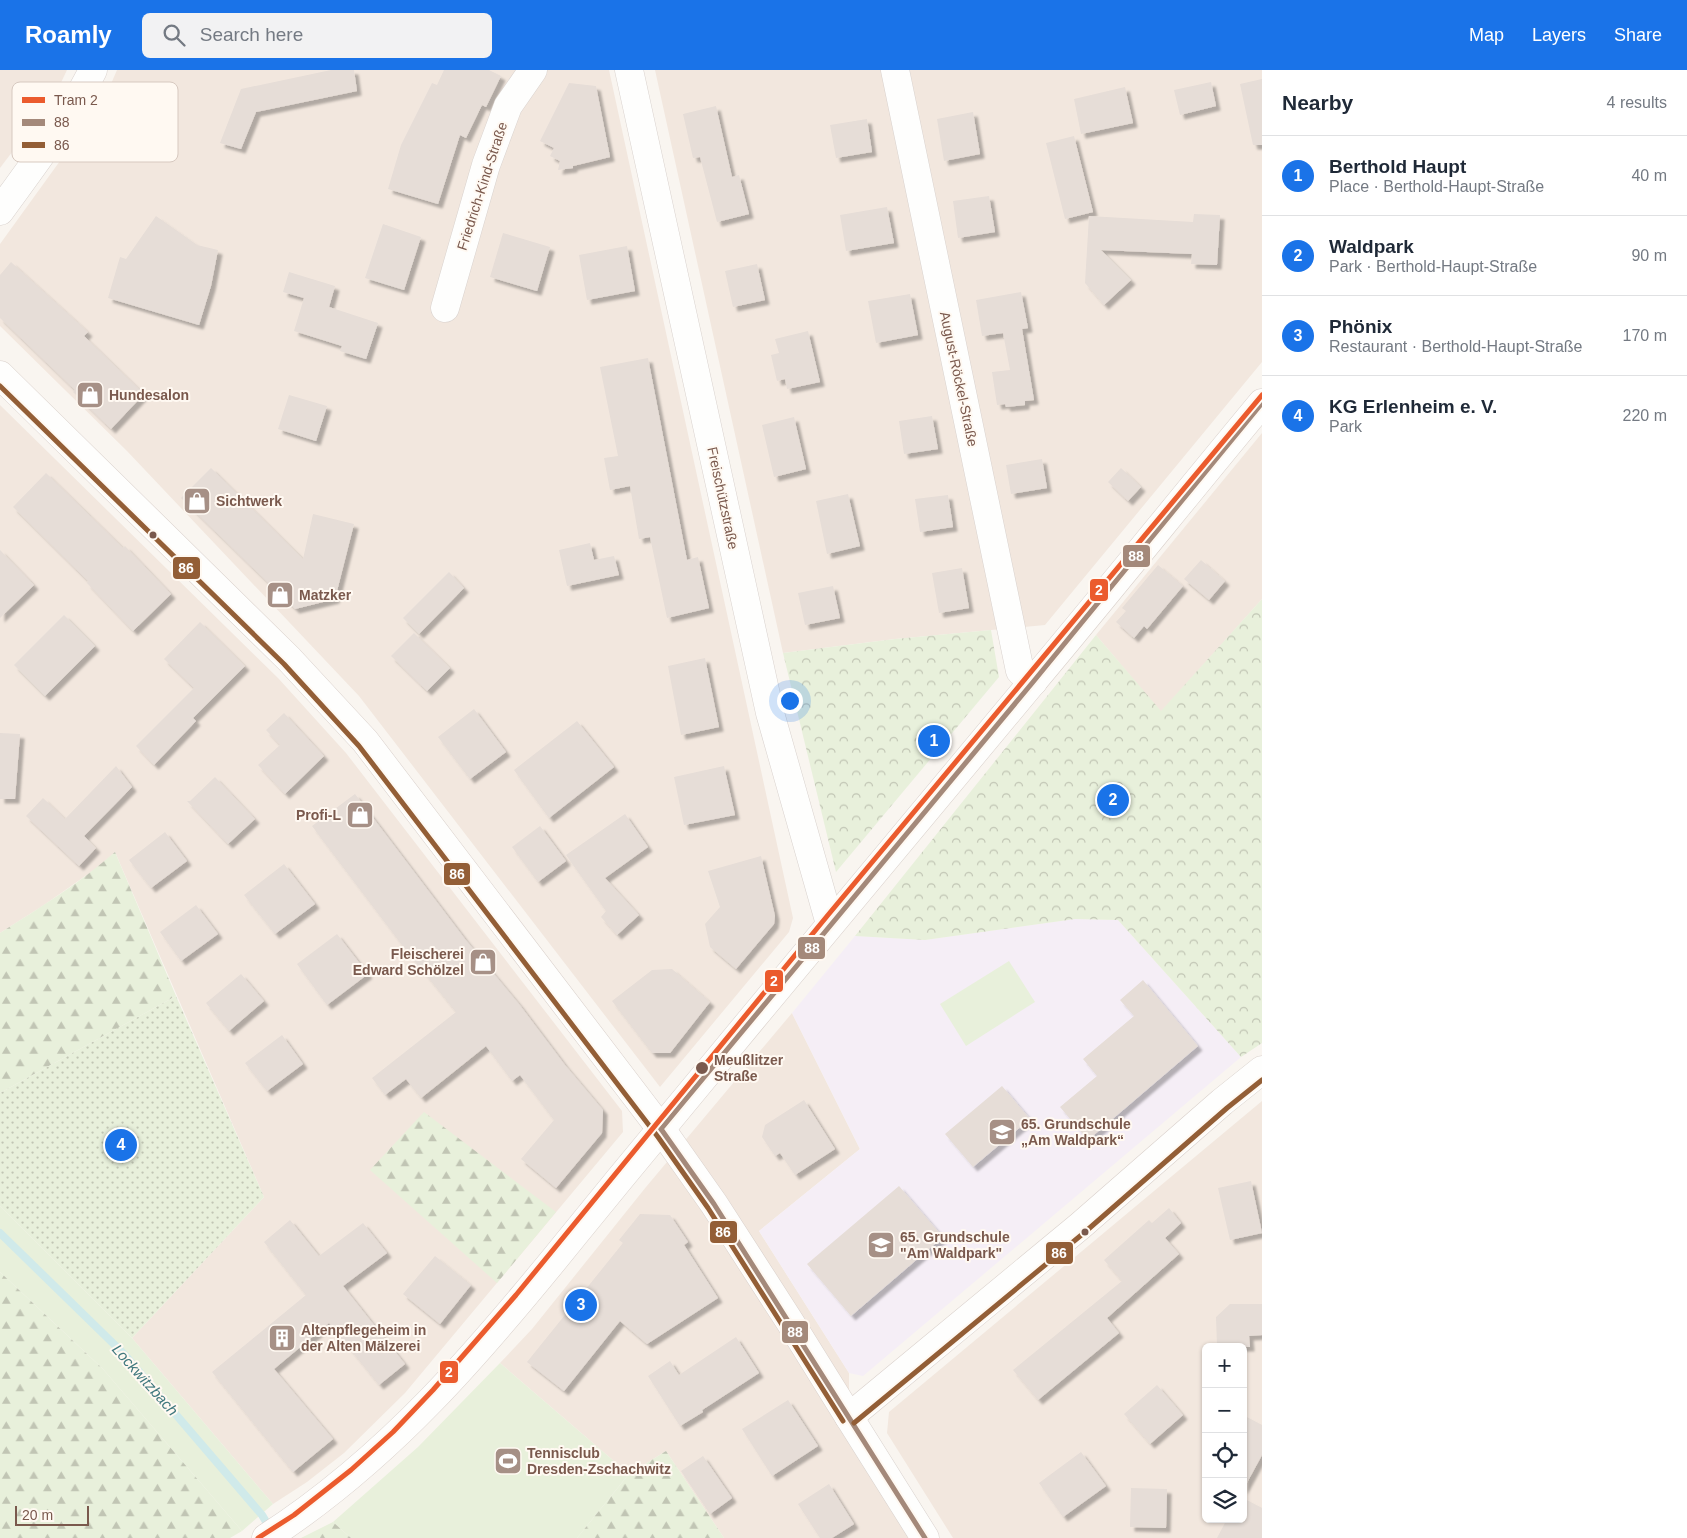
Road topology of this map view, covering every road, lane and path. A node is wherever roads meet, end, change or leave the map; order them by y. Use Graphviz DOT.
graph roads {
  1 [pos="94,70"];
  2 [pos="533,70"];
  3 [pos="629,70"];
  4 [pos="895,70"];
  5 [pos="88,82"];
  6 [pos="37,162"];
  7 [pos="0,211"];
  8 [pos="445,308"];
  9 [pos="0,375"];
  10 [pos="1262,404"];
  11 [pos="1033,682"];
  12 [pos="830,924"];
  13 [pos="1262,1070"];
  14 [pos="662,1129"];
  15 [pos="849,1417"];
  16 [pos="266,1538"];
  17 [pos="925,1538"];
  1 -- 5 [label="street"];
  2 -- 8 [label="street, Friedrich-Kind-Straße"];
  3 -- 12 [label="street, Freischützstraße"];
  4 -- 11 [label="street, August-Röckel-Straße"];
  6 -- 7 [label="street"];
  9 -- 14 [label="street"];
  10 -- 11 [label="street"];
  11 -- 12 [label="street"];
  12 -- 14 [label="street"];
  13 -- 15 [label="street"];
  14 -- 15 [label="street"];
  14 -- 16 [label="street"];
  15 -- 17 [label="street"];
}
